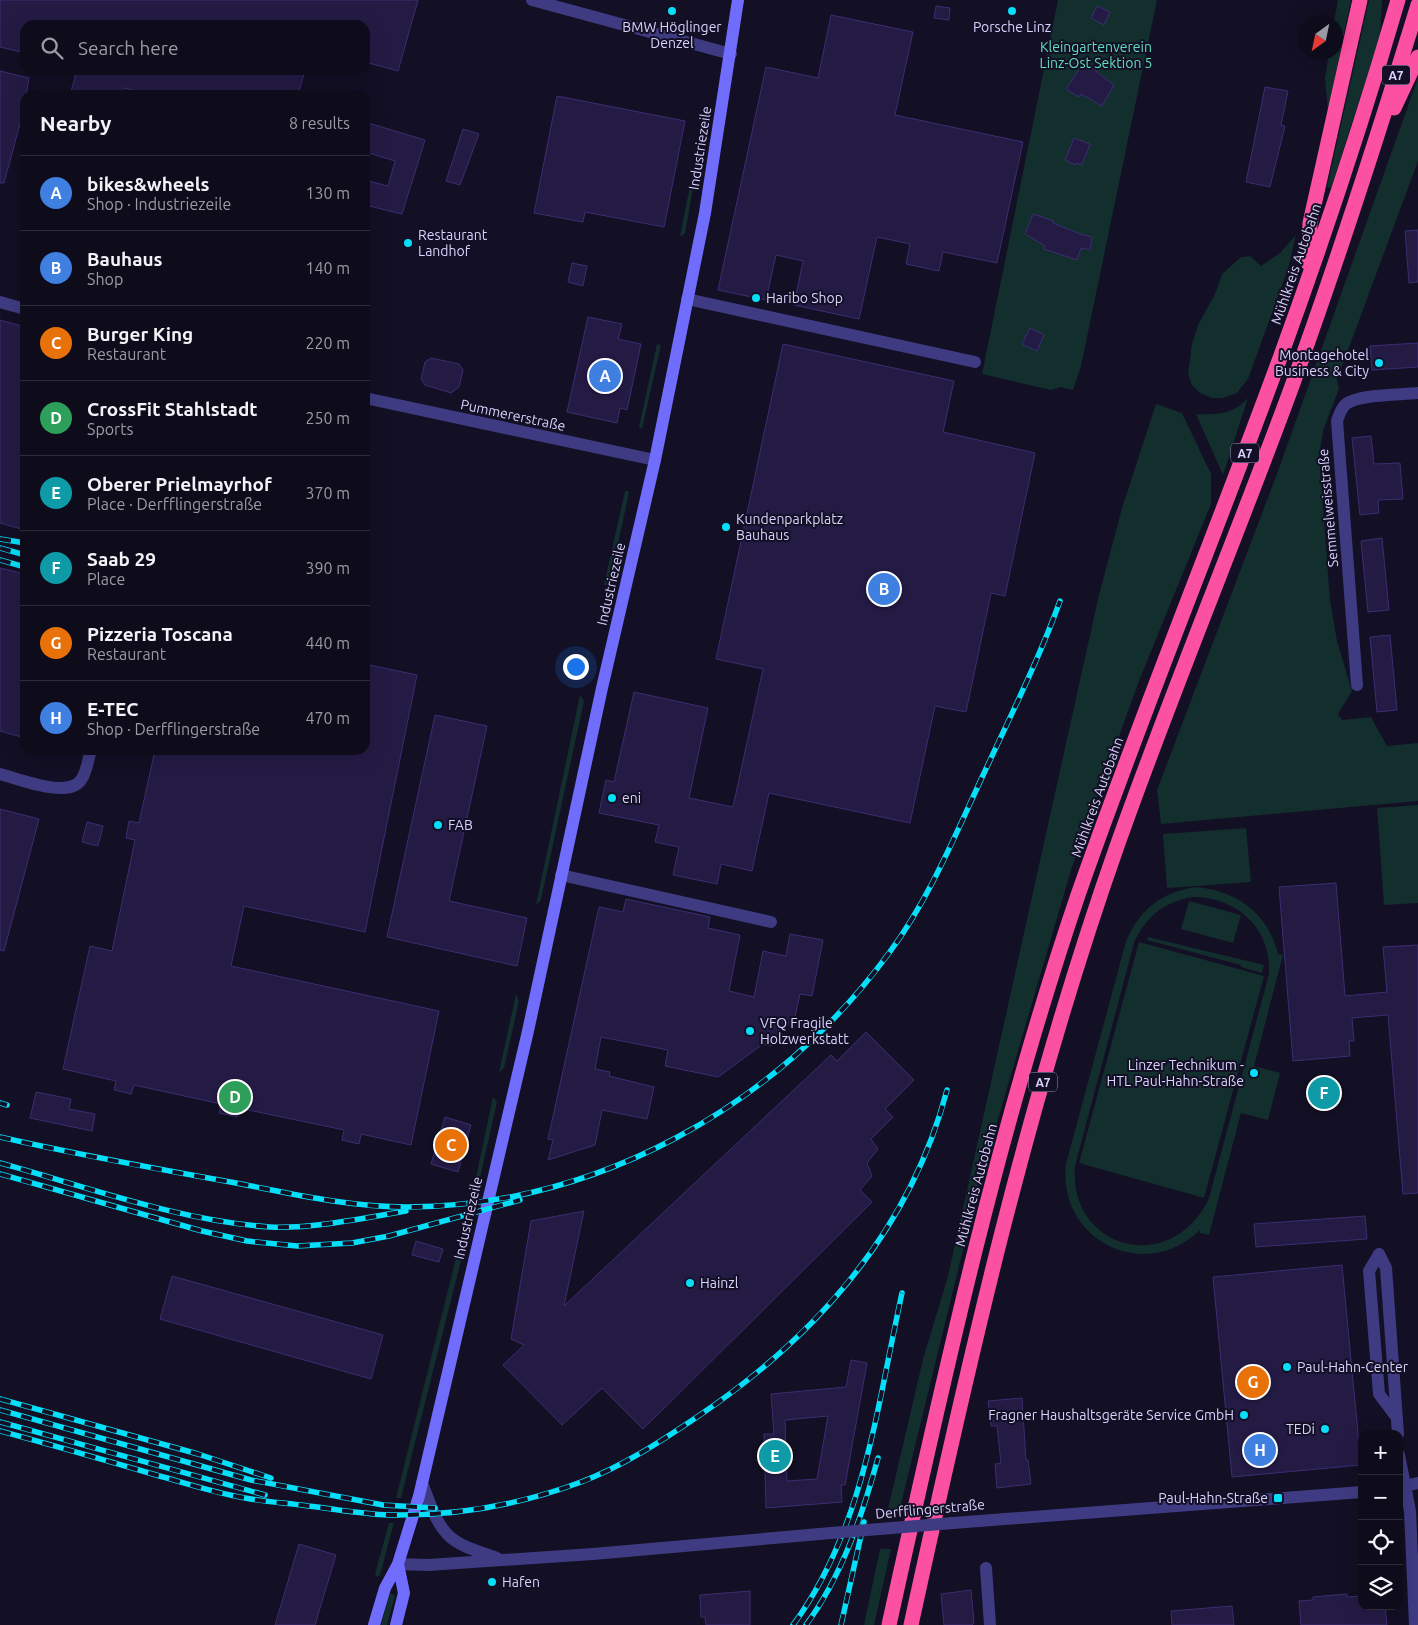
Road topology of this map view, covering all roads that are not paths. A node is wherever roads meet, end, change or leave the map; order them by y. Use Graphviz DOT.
graph roads {
  1 [pos="532,0"];
  2 [pos="738,0"];
  3 [pos="1360,0"];
  4 [pos="1398,0"];
  5 [pos="1418,4"];
  6 [pos="731,54"];
  7 [pos="1418,57"];
  8 [pos="1374,145"];
  9 [pos="1307,282"];
  10 [pos="687,299"];
  11 [pos="0,302"];
  12 [pos="20,308"];
  13 [pos="975,362"];
  14 [pos="1418,393"];
  15 [pos="370,399"];
  16 [pos="655,460"];
  17 [pos="1357,685"];
  18 [pos="88,755"];
  19 [pos="0,774"];
  20 [pos="561,876"];
  21 [pos="771,922"];
  22 [pos="1397,1418"];
  23 [pos="1398,1430"];
  24 [pos="422,1483"];
  25 [pos="1418,1483"];
  26 [pos="1403,1486"];
  27 [pos="1403,1489"];
  28 [pos="1358,1492"];
  29 [pos="502,1560"];
  30 [pos="398,1564"];
  31 [pos="986,1568"];
  32 [pos="374,1625"];
  33 [pos="396,1625"];
  34 [pos="889,1625"];
  35 [pos="911,1625"];
  36 [pos="990,1625"];
  37 [pos="1414,1625"];
  1 -- 6 [label="street"];
  2 -- 6 [label="main road, Industriezeile"];
  3 -- 9 [label="highway"];
  4 -- 9 [label="highway, Mühlkreis Autobahn / A7"];
  5 -- 8 [label="highway, A7"];
  6 -- 10 [label="main road, Industriezeile"];
  7 -- 8 [label="highway"];
  8 -- 35 [label="highway, A7"];
  9 -- 34 [label="highway, Mühlkreis Autobahn / A7"];
  10 -- 13 [label="street"];
  10 -- 16 [label="main road, Industriezeile"];
  11 -- 12 [label="street"];
  14 -- 17 [label="street, Semmelweisstraße"];
  15 -- 16 [label="street, Pummererstraße"];
  16 -- 20 [label="main road, Industriezeile"];
  18 -- 19 [label="street"];
  20 -- 21 [label="street"];
  20 -- 24 [label="main road, Industriezeile"];
  22 -- 22 [label="street"];
  22 -- 23 [label="street"];
  24 -- 29 [label="street, Derfflingerstraße"];
  24 -- 30 [label="main road, Industriezeile"];
  25 -- 26 [label="street"];
  27 -- 37 [label="street"];
  28 -- 29 [label="street, Derfflingerstraße, bridge"];
  29 -- 30 [label="street, Derfflingerstraße"];
  30 -- 32 [label="main road, Industriezeile"];
  30 -- 33 [label="main road, Industriezeile"];
  31 -- 36 [label="street"];
}
